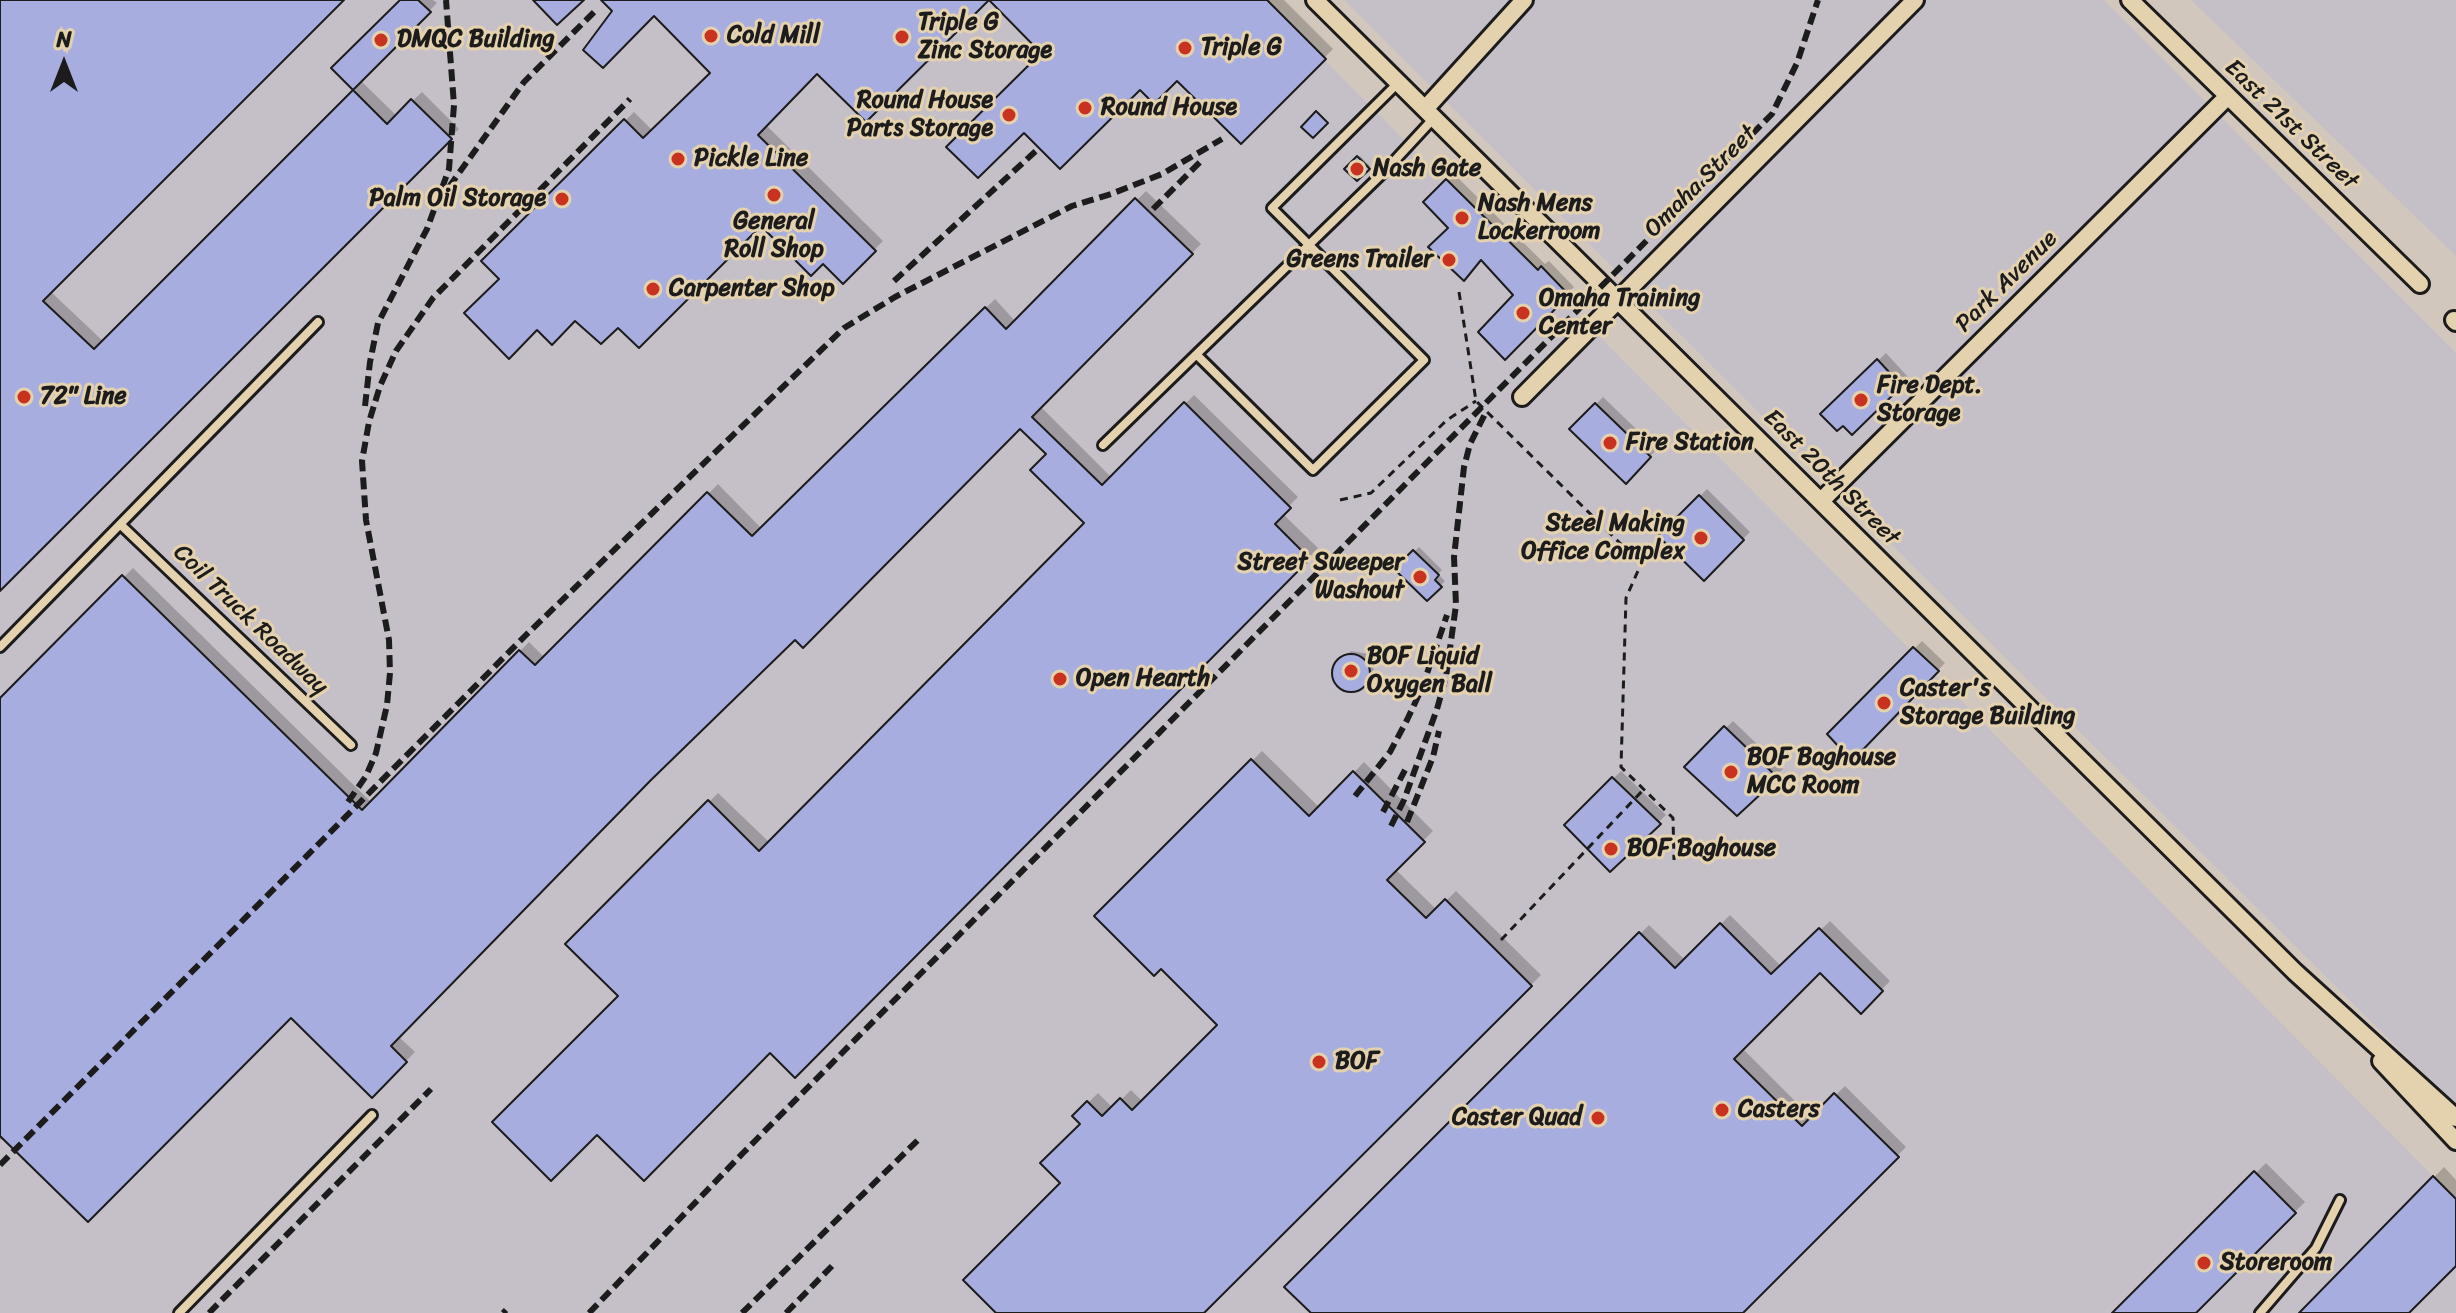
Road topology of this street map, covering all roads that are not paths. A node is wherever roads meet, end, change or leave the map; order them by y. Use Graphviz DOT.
graph roads {
  1 [pos="1315,0"];
  2 [pos="1524,0"];
  3 [pos="1915,0"];
  4 [pos="2130,0"];
  5 [pos="1398,83"];
  6 [pos="2227,97"];
  7 [pos="1429,114"];
  8 [pos="1309,246"];
  9 [pos="2420,284"];
  10 [pos="1618,301"];
  11 [pos="318,322"];
  12 [pos="1197,355"];
  13 [pos="1522,397"];
  14 [pos="1103,445"];
  15 [pos="1821,501"];
  16 [pos="121,525"];
  17 [pos="0,647"];
  18 [pos="351,745"];
  19 [pos="2314,989"];
  20 [pos="372,1115"];
  21 [pos="2456,1118"];
  22 [pos="2456,1141"];
  23 [pos="2340,1200"];
  24 [pos="179,1313"];
  25 [pos="2260,1313"];
  1 -- 5 [label="street, East 20th Street"];
  2 -- 7 [label="street"];
  3 -- 10 [label="street, Omaha Street"];
  4 -- 6 [label="street, East 21st Street"];
  5 -- 7 [label="street, East 20th Street"];
  5 -- 8 [label="lane"];
  6 -- 9 [label="street, East 21st Street"];
  6 -- 15 [label="street, Park Avenue"];
  7 -- 8 [label="lane"];
  7 -- 10 [label="street, East 20th Street"];
  8 -- 12 [label="lane"];
  8 -- 12 [label="lane"];
  10 -- 13 [label="street, Omaha Street"];
  10 -- 15 [label="street, East 20th Street"];
  11 -- 16 [label="lane"];
  12 -- 14 [label="lane"];
  15 -- 19 [label="street, East 20th Street"];
  16 -- 17 [label="lane"];
  16 -- 18 [label="lane, Coil Truck Roadway"];
  19 -- 21 [label="street, East 20th Street"];
  19 -- 22 [label="street, East 20th Street"];
  20 -- 24 [label="lane"];
  23 -- 25 [label="lane"];
}
